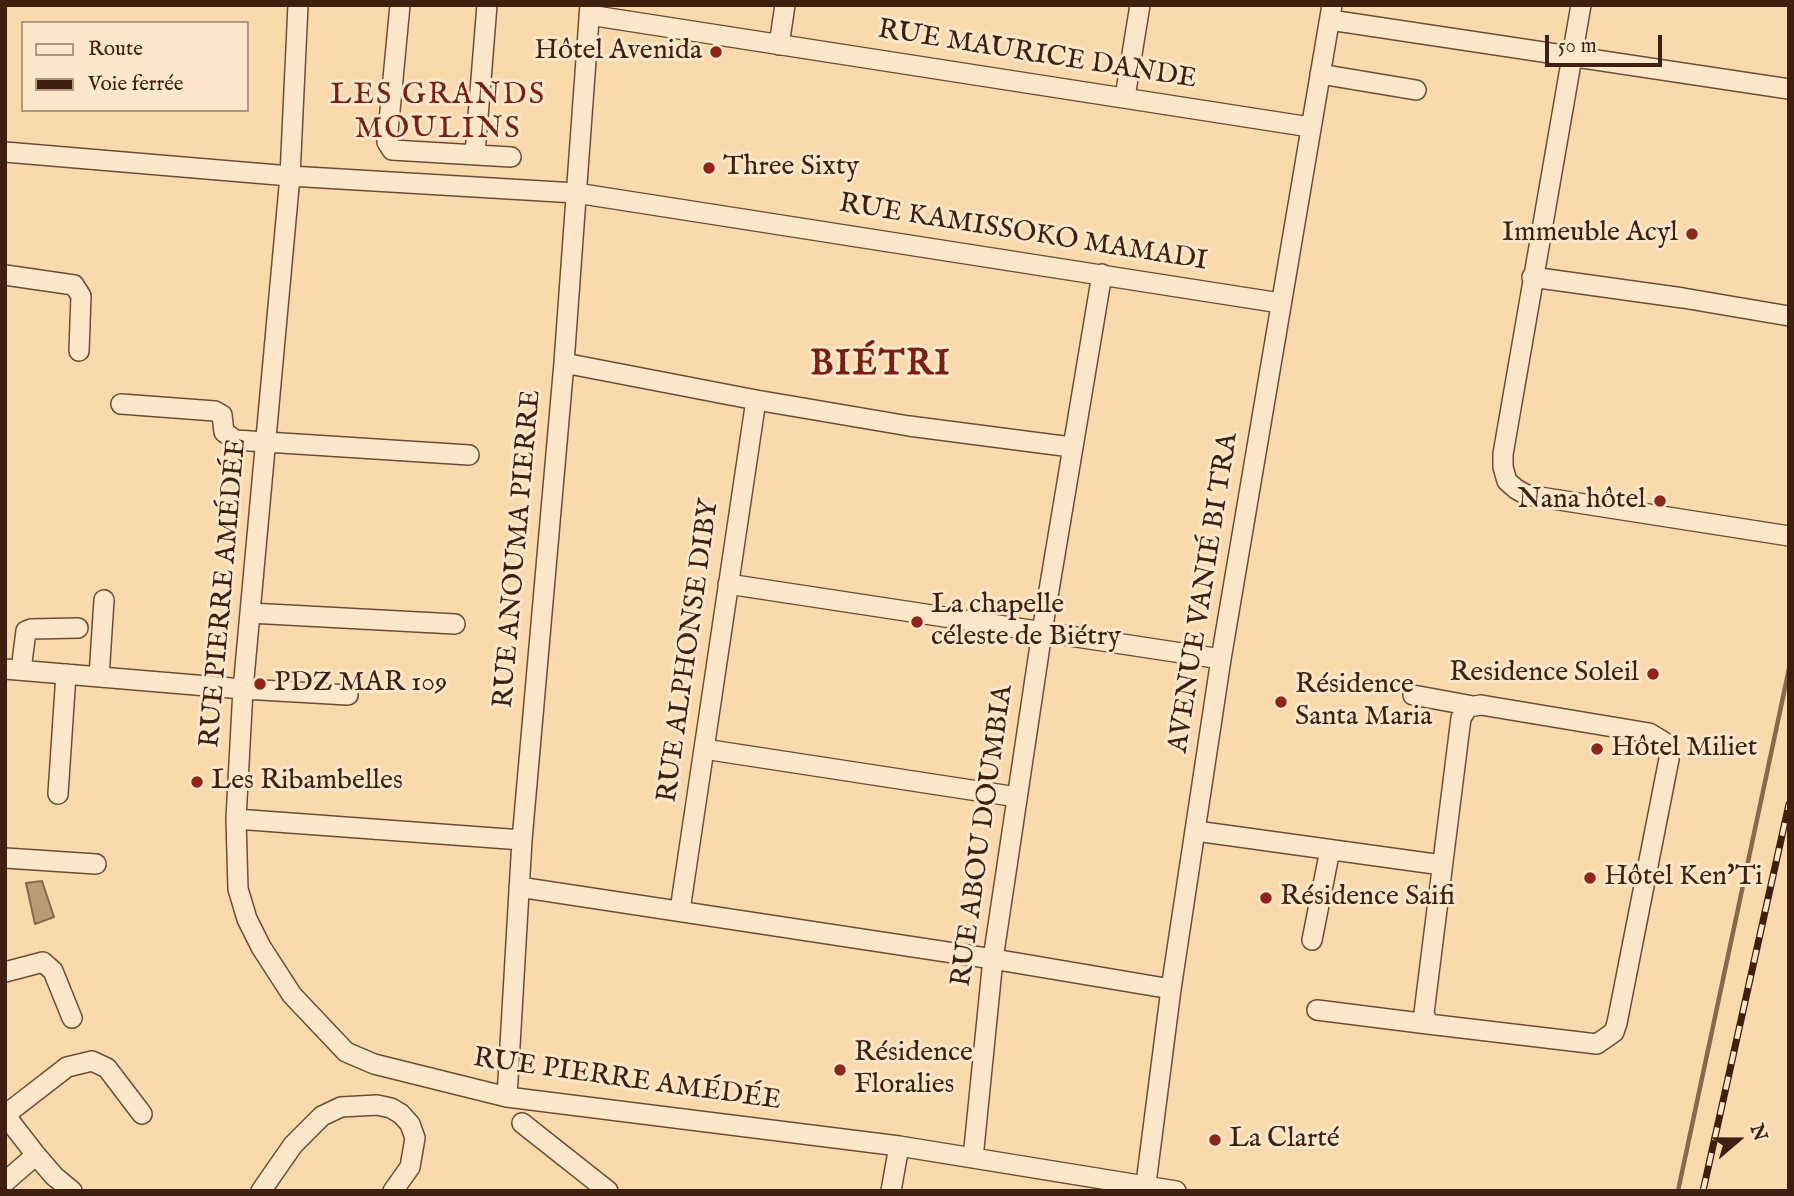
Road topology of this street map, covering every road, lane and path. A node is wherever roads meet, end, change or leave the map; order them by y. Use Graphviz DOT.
graph roads {
  1 [pos="298,5"];
  2 [pos="400,5"];
  3 [pos="487,5"];
  4 [pos="785,5"];
  5 [pos="1140,5"];
  6 [pos="1581,5"];
  7 [pos="589,10"];
  8 [pos="1331,13"];
  9 [pos="779,46"];
  10 [pos="1574,57"];
  11 [pos="1320,74"];
  12 [pos="1789,89"];
  13 [pos="1416,90"];
  14 [pos="1125,97"];
  15 [pos="1310,127"];
  16 [pos="5,152"];
  17 [pos="475,154"];
  18 [pos="511,157"];
  19 [pos="289,176"];
  20 [pos="576,193"];
  21 [pos="1102,274"];
  22 [pos="5,275"];
  23 [pos="1532,277"];
  24 [pos="1280,303"];
  25 [pos="1789,316"];
  26 [pos="79,351"];
  27 [pos="564,363"];
  28 [pos="756,400"];
  29 [pos="121,404"];
  30 [pos="265,441"];
  31 [pos="1071,447"];
  32 [pos="469,455"];
  33 [pos="1789,536"];
  34 [pos="729,584"];
  35 [pos="104,600"];
  36 [pos="250,613"];
  37 [pos="455,624"];
  38 [pos="78,628"];
  39 [pos="1042,632"];
  40 [pos="1221,659"];
  41 [pos="13,669"];
  42 [pos="66,674"];
  43 [pos="99,677"];
  44 [pos="243,689"];
  45 [pos="348,695"];
  46 [pos="1413,695"];
  47 [pos="1473,706"];
  48 [pos="704,749"];
  49 [pos="58,794"];
  50 [pos="1017,797"];
  51 [pos="236,820"];
  52 [pos="1196,831"];
  53 [pos="522,840"];
  54 [pos="1330,849"];
  55 [pos="5,858"];
  56 [pos="96,864"];
  57 [pos="1442,865"];
  58 [pos="519,887"];
  59 [pos="680,910"];
  60 [pos="1312,940"];
  61 [pos="993,959"];
  62 [pos="5,972"];
  63 [pos="1171,989"];
  64 [pos="1317,1010"];
  65 [pos="72,1018"];
  66 [pos="1429,1024"];
  67 [pos="508,1097"];
  68 [pos="142,1114"];
  69 [pos="5,1115"];
  70 [pos="522,1123"];
  71 [pos="899,1146"];
  72 [pos="36,1155"];
  73 [pos="973,1158"];
  74 [pos="5,1182"];
  75 [pos="1146,1189"];
  76 [pos="72,1191"];
  77 [pos="261,1191"];
  78 [pos="393,1191"];
  79 [pos="608,1191"];
  80 [pos="891,1191"];
  81 [pos="1177,1191"];
  1 -- 19 [label="street, RUE PIERRE AMÉDÉE"];
  2 -- 17 [label="street"];
  3 -- 17 [label="street"];
  4 -- 9 [label="street"];
  5 -- 14 [label="street"];
  6 -- 10 [label="street"];
  7 -- 9 [label="street, RUE MAURICE DANDE"];
  7 -- 20 [label="street, RUE ANOUMA PIERRE"];
  8 -- 10 [label="street"];
  8 -- 11 [label="street, AVENUE VANIÉ BI TRA"];
  9 -- 14 [label="street, RUE MAURICE DANDE"];
  10 -- 12 [label="street"];
  10 -- 23 [label="street"];
  11 -- 13 [label="street"];
  11 -- 15 [label="street, AVENUE VANIÉ BI TRA"];
  14 -- 15 [label="street, RUE MAURICE DANDE"];
  15 -- 24 [label="street, AVENUE VANIÉ BI TRA"];
  16 -- 19 [label="street, RUE KAMISSOKO MAMADI"];
  17 -- 18 [label="street"];
  19 -- 20 [label="street, RUE KAMISSOKO MAMADI"];
  19 -- 30 [label="street, RUE PIERRE AMÉDÉE"];
  20 -- 21 [label="street, RUE KAMISSOKO MAMADI"];
  20 -- 27 [label="street, RUE ANOUMA PIERRE"];
  21 -- 24 [label="street, RUE KAMISSOKO MAMADI"];
  21 -- 31 [label="street, RUE ABOU DOUMBIA"];
  22 -- 26 [label="street"];
  23 -- 25 [label="street"];
  23 -- 33 [label="street"];
  24 -- 40 [label="street, AVENUE VANIÉ BI TRA"];
  27 -- 28 [label="street"];
  27 -- 53 [label="street, RUE ANOUMA PIERRE"];
  28 -- 31 [label="street"];
  28 -- 34 [label="street, RUE ALPHONSE DIBY"];
  29 -- 30 [label="street"];
  30 -- 32 [label="street"];
  30 -- 36 [label="street, RUE PIERRE AMÉDÉE"];
  31 -- 39 [label="street, RUE ABOU DOUMBIA"];
  34 -- 39 [label="street"];
  34 -- 48 [label="street, RUE ALPHONSE DIBY"];
  35 -- 43 [label="street"];
  36 -- 37 [label="street"];
  36 -- 44 [label="street, RUE PIERRE AMÉDÉE"];
  38 -- 41 [label="street"];
  39 -- 40 [label="street"];
  39 -- 50 [label="street, RUE ABOU DOUMBIA"];
  40 -- 52 [label="street, AVENUE VANIÉ BI TRA"];
  41 -- 42 [label="street"];
  42 -- 43 [label="street"];
  42 -- 49 [label="street"];
  43 -- 44 [label="street"];
  44 -- 45 [label="street"];
  44 -- 51 [label="street, RUE PIERRE AMÉDÉE"];
  46 -- 47 [label="street"];
  47 -- 57 [label="street"];
  47 -- 66 [label="street"];
  48 -- 50 [label="street"];
  48 -- 59 [label="street, RUE ALPHONSE DIBY"];
  50 -- 61 [label="street, RUE ABOU DOUMBIA"];
  51 -- 53 [label="street"];
  51 -- 67 [label="street, RUE PIERRE AMÉDÉE"];
  52 -- 54 [label="street"];
  52 -- 63 [label="street, AVENUE VANIÉ BI TRA"];
  53 -- 58 [label="street, RUE ANOUMA PIERRE"];
  54 -- 57 [label="street"];
  54 -- 60 [label="street"];
  55 -- 56 [label="street"];
  57 -- 66 [label="street"];
  58 -- 59 [label="street"];
  58 -- 67 [label="street, RUE ANOUMA PIERRE"];
  59 -- 61 [label="street"];
  61 -- 63 [label="street"];
  61 -- 73 [label="street, RUE ABOU DOUMBIA"];
  62 -- 65 [label="street"];
  63 -- 75 [label="street, AVENUE VANIÉ BI TRA"];
  64 -- 66 [label="street"];
  67 -- 71 [label="street, RUE PIERRE AMÉDÉE"];
  68 -- 69 [label="street"];
  69 -- 72 [label="street"];
  70 -- 79 [label="street"];
  71 -- 73 [label="street, RUE PIERRE AMÉDÉE"];
  71 -- 80 [label="street"];
  72 -- 74 [label="street"];
  72 -- 76 [label="street"];
  73 -- 75 [label="street, RUE PIERRE AMÉDÉE"];
  75 -- 81 [label="street, RUE PIERRE AMÉDÉE"];
  77 -- 78 [label="street"];
}
